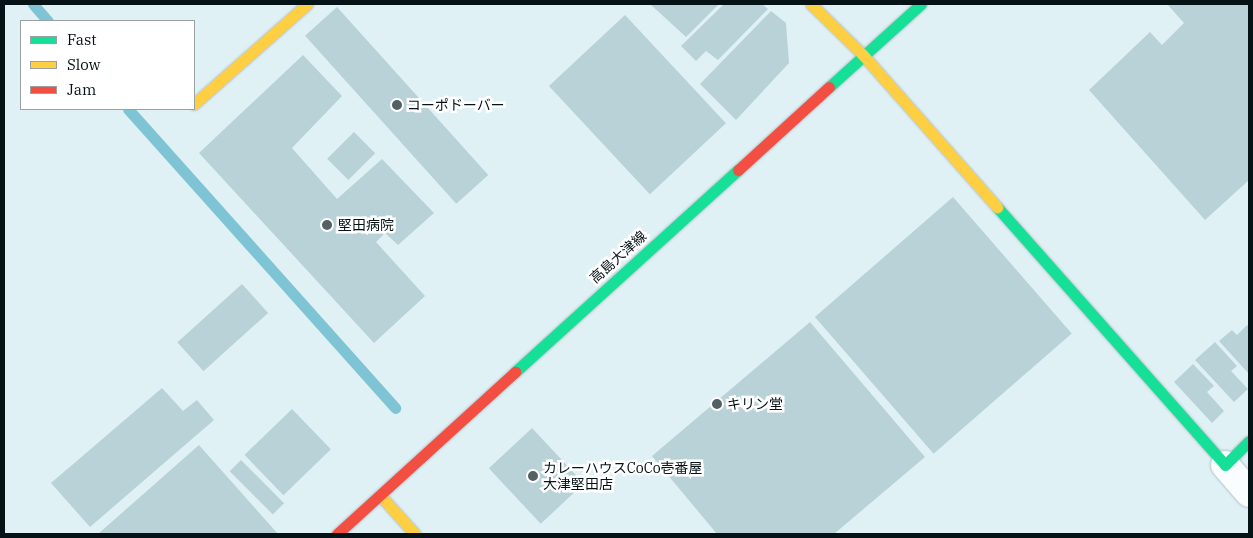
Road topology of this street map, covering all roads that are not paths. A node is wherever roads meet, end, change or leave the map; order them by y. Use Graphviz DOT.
graph roads {
  1 [pos="811,4"];
  2 [pos="921,4"];
  3 [pos="298,7"];
  4 [pos="863,55"];
  5 [pos="195,103"];
  6 [pos="1249,441"];
  7 [pos="1224,465"];
  8 [pos="1249,493"];
  9 [pos="380,494"];
  10 [pos="337,534"];
  11 [pos="415,534"];
  1 -- 4 [label="street"];
  2 -- 4 [label="street, 高島大津線"];
  3 -- 5 [label="street"];
  4 -- 7 [label="street"];
  4 -- 9 [label="street, 高島大津線"];
  6 -- 7 [label="street"];
  7 -- 8 [label="street"];
  9 -- 10 [label="street, 高島大津線"];
  9 -- 11 [label="street"];
}
